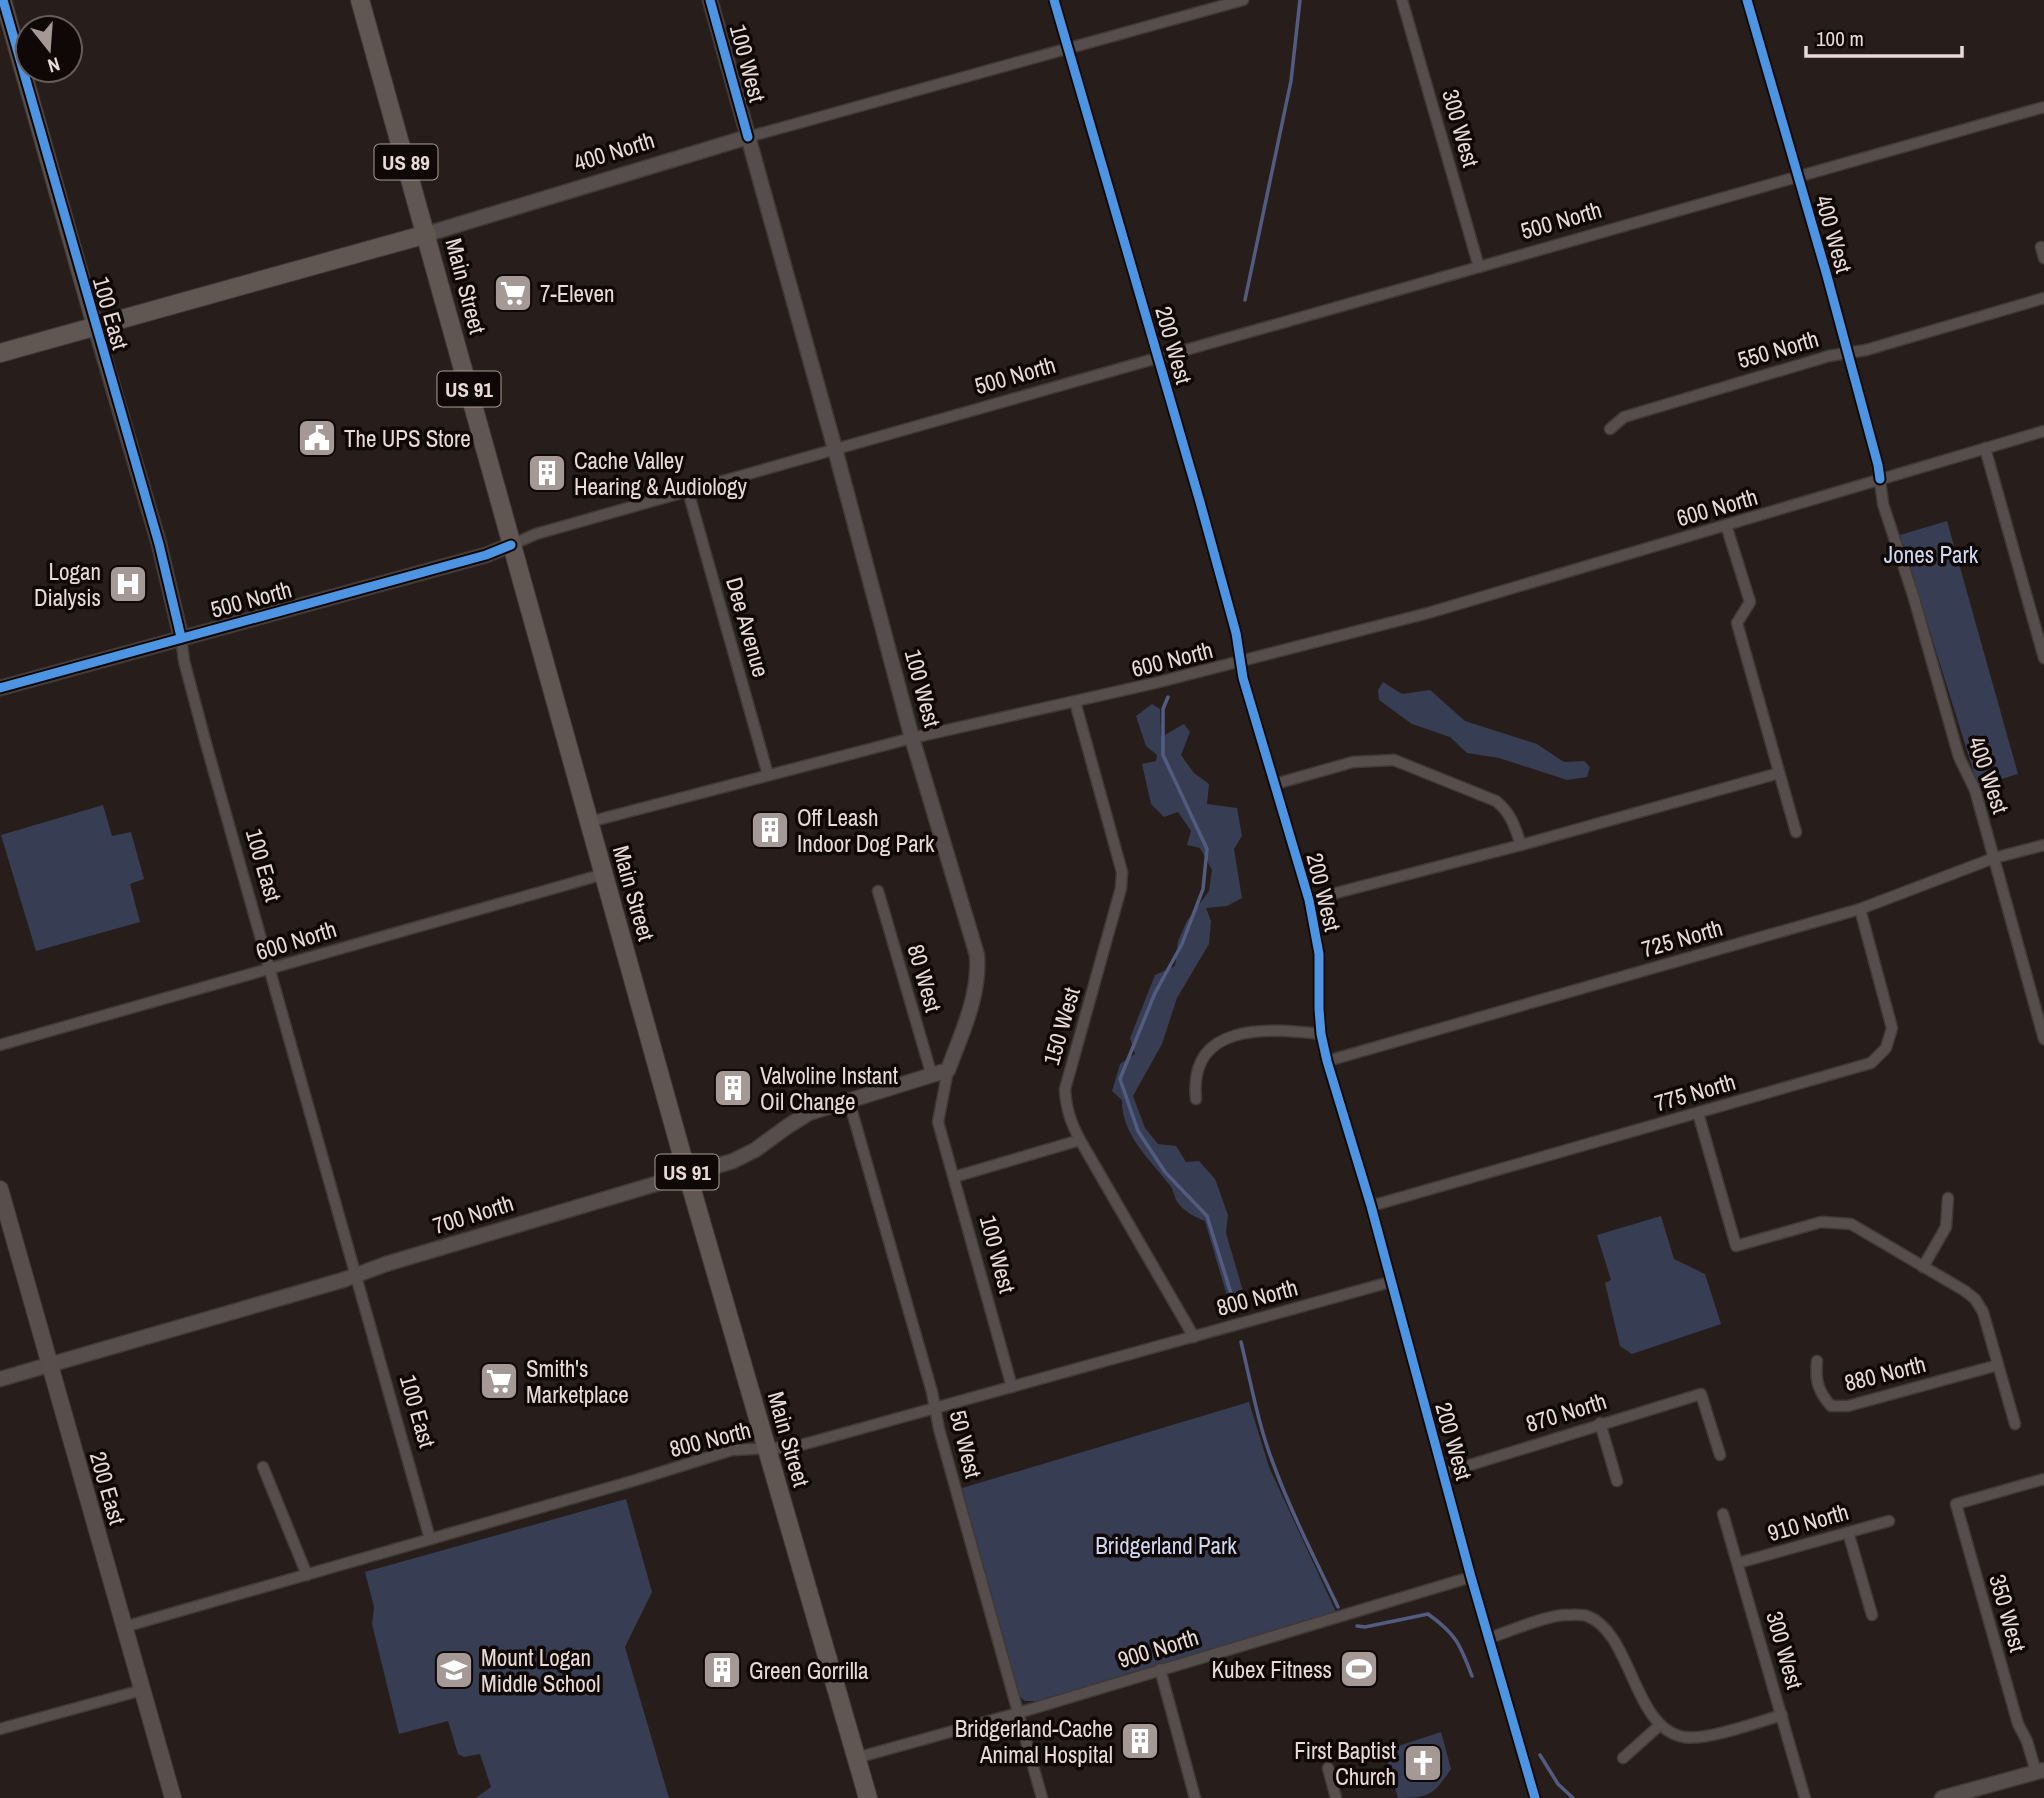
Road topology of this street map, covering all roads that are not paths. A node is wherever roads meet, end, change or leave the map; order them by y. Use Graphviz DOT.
graph roads {
  1 [pos="360,0"];
  2 [pos="710,0"];
  3 [pos="1055,0"];
  4 [pos="1243,0"];
  5 [pos="1402,0"];
  6 [pos="1747,0"];
  7 [pos="4,1"];
  8 [pos="1068,48"];
  9 [pos="2044,107"];
  10 [pos="748,137"];
  11 [pos="1798,178"];
  12 [pos="427,234"];
  13 [pos="1479,267"];
  14 [pos="2044,298"];
  15 [pos="95,326"];
  16 [pos="1848,352"];
  17 [pos="0,353"];
  18 [pos="1158,358"];
  19 [pos="1610,429"];
  20 [pos="2044,431"];
  21 [pos="1985,448"];
  22 [pos="835,449"];
  23 [pos="1880,479"];
  24 [pos="688,491"];
  25 [pos="1726,525"];
  26 [pos="510,545"];
  27 [pos="181,637"];
  28 [pos="2044,658"];
  29 [pos="1240,662"];
  30 [pos="0,688"];
  31 [pos="1075,702"];
  32 [pos="912,738"];
  33 [pos="1779,773"];
  34 [pos="768,775"];
  35 [pos="1275,784"];
  36 [pos="589,822"];
  37 [pos="1796,832"];
  38 [pos="1521,845"];
  39 [pos="2044,845"];
  40 [pos="1994,858"];
  41 [pos="604,874"];
  42 [pos="878,891"];
  43 [pos="1309,901"];
  44 [pos="1860,909"];
  45 [pos="270,969"];
  46 [pos="1321,1034"];
  47 [pos="2044,1039"];
  48 [pos="0,1045"];
  49 [pos="1328,1061"];
  50 [pos="948,1070"];
  51 [pos="932,1076"];
  52 [pos="1196,1099"];
  53 [pos="849,1101"];
  54 [pos="1698,1113"];
  55 [pos="1080,1140"];
  56 [pos="687,1173"];
  57 [pos="954,1177"];
  58 [pos="0,1189"];
  59 [pos="1948,1198"];
  60 [pos="1371,1206"];
  61 [pos="4,1214"];
  62 [pos="1923,1267"];
  63 [pos="356,1275"];
  64 [pos="1390,1282"];
  65 [pos="1194,1337"];
  66 [pos="1817,1361"];
  67 [pos="50,1365"];
  68 [pos="1997,1365"];
  69 [pos="0,1379"];
  70 [pos="1012,1387"];
  71 [pos="935,1409"];
  72 [pos="1600,1423"];
  73 [pos="2015,1424"];
  74 [pos="766,1447"];
  75 [pos="1720,1455"];
  76 [pos="262,1467"];
  77 [pos="1444,1473"];
  78 [pos="2044,1479"];
  79 [pos="1617,1481"];
  80 [pos="1723,1514"];
  81 [pos="1889,1521"];
  82 [pos="1848,1532"];
  83 [pos="430,1539"];
  84 [pos="1738,1563"];
  85 [pos="307,1575"];
  86 [pos="1471,1577"];
  87 [pos="1872,1615"];
  88 [pos="124,1628"];
  89 [pos="1489,1638"];
  90 [pos="1160,1669"];
  91 [pos="142,1690"];
  92 [pos="1018,1713"];
  93 [pos="1782,1715"];
  94 [pos="1660,1725"];
  95 [pos="0,1729"];
  96 [pos="856,1758"];
  97 [pos="1623,1758"];
  98 [pos="1328,1768"];
  99 [pos="2040,1771"];
  100 [pos="173,1798"];
  101 [pos="867,1798"];
  102 [pos="1042,1798"];
  103 [pos="1195,1798"];
  104 [pos="1336,1798"];
  105 [pos="1535,1798"];
  106 [pos="1805,1798"];
  107 [pos="1942,1798"];
  1 -- 12 [label="main road, Main Street / US 89"];
  2 -- 10 [label="street, 100 West"];
  3 -- 8 [label="street, 200 West"];
  4 -- 8 [label="street, 400 North"];
  5 -- 13 [label="street, 300 West"];
  6 -- 11 [label="street, 400 West"];
  7 -- 15 [label="main road, 100 East"];
  8 -- 10 [label="street, 400 North"];
  8 -- 18 [label="street, 200 West"];
  9 -- 11 [label="street, 500 North"];
  10 -- 12 [label="street, 400 North"];
  10 -- 22 [label="street, 100 West"];
  11 -- 13 [label="street, 500 North"];
  11 -- 16 [label="street, 400 West"];
  12 -- 15 [label="main road, 400 North"];
  12 -- 26 [label="main road, Main Street / US 91"];
  13 -- 18 [label="street, 500 North"];
  14 -- 16 [label="street, 550 North"];
  15 -- 17 [label="main road, 400 North"];
  15 -- 27 [label="street, 100 East"];
  16 -- 19 [label="street, 550 North"];
  16 -- 23 [label="street, 400 West"];
  18 -- 22 [label="street, 500 North"];
  18 -- 29 [label="street, 200 West"];
  20 -- 21 [label="street, 600 North"];
  21 -- 23 [label="street, 600 North"];
  21 -- 28 [label="street"];
  22 -- 24 [label="street, 500 North"];
  22 -- 32 [label="street, 100 West"];
  23 -- 25 [label="street, 600 North"];
  23 -- 40 [label="street, 400 West"];
  24 -- 26 [label="street, 500 North"];
  24 -- 34 [label="street, Dee Avenue"];
  25 -- 29 [label="street, 600 North"];
  25 -- 33 [label="street"];
  26 -- 27 [label="street, 500 North"];
  26 -- 36 [label="main road, Main Street / US 91"];
  27 -- 30 [label="street, 500 North"];
  27 -- 45 [label="street, 100 East"];
  29 -- 31 [label="street, 600 North"];
  29 -- 35 [label="street, 200 West"];
  31 -- 32 [label="street, 600 North"];
  31 -- 55 [label="street, 150 West"];
  32 -- 34 [label="street, 600 North"];
  32 -- 50 [label="street, 100 West"];
  33 -- 37 [label="street"];
  33 -- 38 [label="street"];
  34 -- 36 [label="street, 600 North"];
  35 -- 38 [label="street"];
  35 -- 43 [label="street, 200 West"];
  36 -- 41 [label="main road, Main Street / US 91"];
  38 -- 43 [label="street"];
  39 -- 40 [label="street, 725 North"];
  40 -- 44 [label="street, 725 North"];
  40 -- 47 [label="street, 400 West"];
  41 -- 45 [label="street, 600 North"];
  41 -- 56 [label="main road, Main Street / US 91"];
  42 -- 51 [label="street, 80 West"];
  43 -- 46 [label="street, 200 West"];
  44 -- 49 [label="street, 725 North"];
  44 -- 54 [label="street, 775 North"];
  45 -- 48 [label="street, 600 North"];
  45 -- 63 [label="street, 100 East"];
  46 -- 49 [label="street, 200 West"];
  46 -- 52 [label="street"];
  49 -- 60 [label="street, 200 West"];
  50 -- 51 [label="street, 700 North"];
  50 -- 57 [label="street, 100 West"];
  51 -- 53 [label="street, 700 North"];
  53 -- 56 [label="street, 700 North"];
  53 -- 71 [label="street, 50 West"];
  54 -- 60 [label="street, 775 North"];
  54 -- 62 [label="street"];
  55 -- 57 [label="street"];
  55 -- 65 [label="street, 150 West"];
  56 -- 63 [label="street, 700 North"];
  56 -- 74 [label="main road, Main Street / US 91"];
  57 -- 70 [label="street, 100 West"];
  58 -- 61 [label="main road, 200 East"];
  59 -- 62 [label="street"];
  60 -- 64 [label="street, 200 West"];
  61 -- 67 [label="main road, 200 East"];
  62 -- 68 [label="street"];
  63 -- 67 [label="street, 700 North"];
  63 -- 83 [label="street, 100 East"];
  64 -- 65 [label="street, 800 North"];
  64 -- 77 [label="street, 200 West"];
  65 -- 70 [label="street, 800 North"];
  66 -- 68 [label="street, 880 North"];
  67 -- 69 [label="street, 700 North"];
  67 -- 88 [label="main road, 200 East"];
  68 -- 73 [label="street"];
  70 -- 71 [label="street, 800 North"];
  71 -- 74 [label="street, 800 North"];
  71 -- 92 [label="street, 50 West"];
  72 -- 75 [label="street, 870 North"];
  72 -- 77 [label="street, 870 North"];
  72 -- 79 [label="street"];
  74 -- 83 [label="street, 800 North"];
  74 -- 96 [label="main road, Main Street / US 91"];
  76 -- 85 [label="street"];
  77 -- 86 [label="street, 200 West"];
  78 -- 99 [label="street, 350 West"];
  80 -- 84 [label="street, 300 West"];
  81 -- 82 [label="street, 910 North"];
  82 -- 84 [label="street, 910 North"];
  82 -- 87 [label="street"];
  83 -- 85 [label="street, 800 North"];
  84 -- 93 [label="street, 300 West"];
  85 -- 88 [label="street, 800 North"];
  86 -- 89 [label="street, 200 West"];
  86 -- 90 [label="street, 900 North"];
  88 -- 91 [label="main road, 200 East"];
  89 -- 94 [label="street"];
  89 -- 105 [label="street, 200 West"];
  90 -- 92 [label="street, 900 North"];
  90 -- 103 [label="street"];
  91 -- 95 [label="street"];
  91 -- 100 [label="main road, 200 East"];
  92 -- 96 [label="street, 900 North"];
  92 -- 102 [label="street, 50 West"];
  93 -- 94 [label="street"];
  93 -- 106 [label="street, 300 West"];
  94 -- 97 [label="street"];
  96 -- 101 [label="main road, Main Street / US 91"];
  98 -- 104 [label="street"];
  99 -- 107 [label="street"];
}
